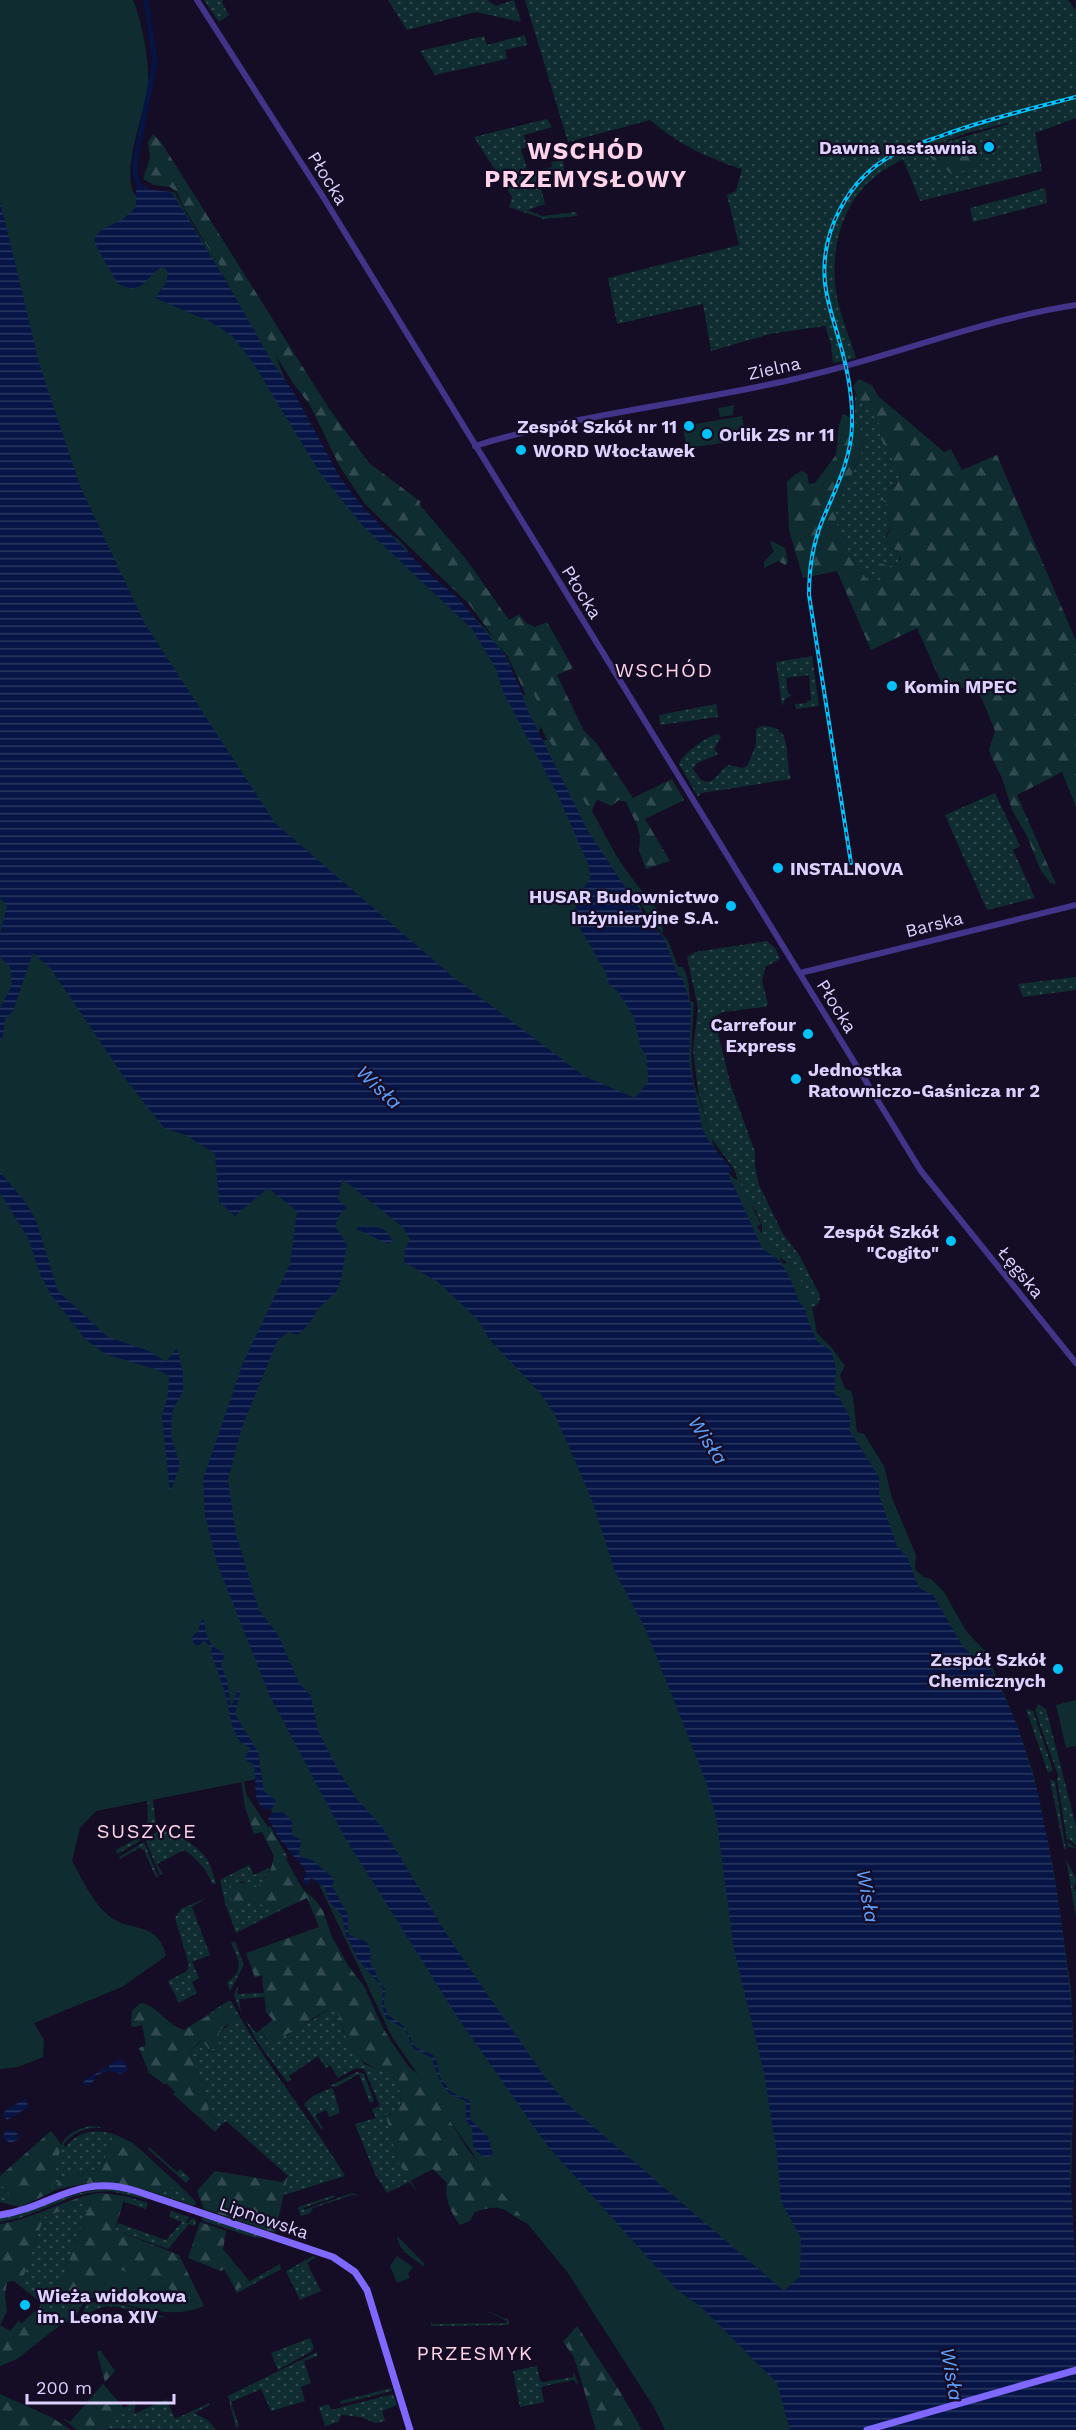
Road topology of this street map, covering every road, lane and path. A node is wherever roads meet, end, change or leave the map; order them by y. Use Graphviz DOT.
graph roads {
  1 [pos="197,0"];
  2 [pos="1076,305"];
  3 [pos="475,446"];
  4 [pos="1076,905"];
  5 [pos="800,973"];
  6 [pos="942,1200"];
  7 [pos="1076,1363"];
  8 [pos="0,2215"];
  9 [pos="1076,2370"];
  10 [pos="410,2430"];
  11 [pos="867,2430"];
  1 -- 3 [label="street, Płocka"];
  2 -- 3 [label="street, Zielna"];
  3 -- 5 [label="street, Płocka"];
  4 -- 5 [label="street, Barska"];
  5 -- 6 [label="street, Płocka"];
  6 -- 7 [label="street, Łęgska"];
  8 -- 10 [label="main road, Lipnowska"];
  9 -- 11 [label="main road"];
}
